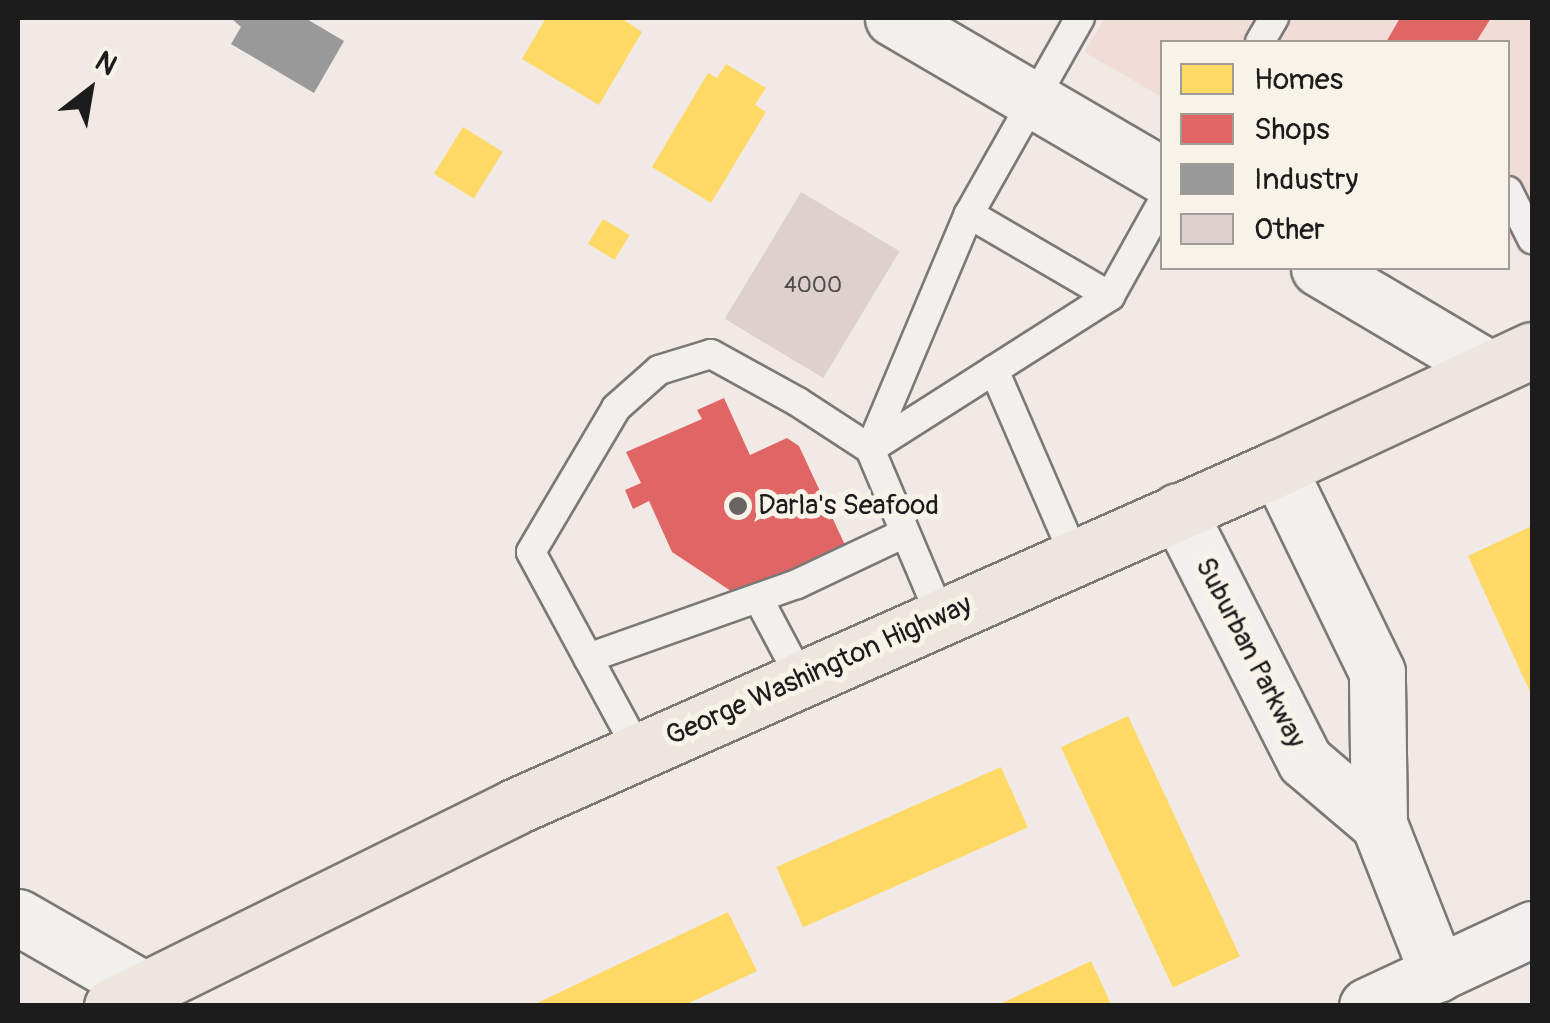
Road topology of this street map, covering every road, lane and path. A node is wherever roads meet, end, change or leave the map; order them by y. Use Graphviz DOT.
graph roads {
  1 [pos="893,18"];
  2 [pos="1080,18"];
  3 [pos="1274,18"];
  4 [pos="1261,40"];
  5 [pos="1031,98"];
  6 [pos="1160,174"];
  7 [pos="1510,195"];
  8 [pos="1160,207"];
  9 [pos="969,214"];
  10 [pos="1532,239"];
  11 [pos="1349,275"];
  12 [pos="1110,296"];
  13 [pos="1511,359"];
  14 [pos="994,370"];
  15 [pos="870,449"];
  16 [pos="1278,468"];
  17 [pos="1178,511"];
  18 [pos="905,532"];
  19 [pos="1076,556"];
  20 [pos="758,598"];
  21 [pos="940,617"];
  22 [pos="588,658"];
  23 [pos="801,679"];
  24 [pos="639,752"];
  25 [pos="1379,824"];
  26 [pos="18,917"];
  27 [pos="1532,930"];
  28 [pos="1438,974"];
  29 [pos="128,997"];
  30 [pos="1366,1006"];
  1 -- 5 [label="street"];
  2 -- 5 [label="lane"];
  3 -- 4 [label="lane"];
  5 -- 6 [label="street"];
  5 -- 9 [label="lane"];
  7 -- 10 [label="lane"];
  8 -- 12 [label="lane"];
  9 -- 12 [label="lane"];
  9 -- 15 [label="lane"];
  11 -- 13 [label="street"];
  12 -- 14 [label="lane"];
  13 -- 16 [label="main road, George Washington Highway"];
  14 -- 15 [label="lane"];
  14 -- 19 [label="lane"];
  15 -- 18 [label="lane"];
  15 -- 22 [label="lane"];
  16 -- 17 [label="main road, George Washington Highway"];
  16 -- 25 [label="street, Suburban Parkway"];
  17 -- 19 [label="main road, George Washington Highway"];
  17 -- 25 [label="street, Suburban Parkway"];
  18 -- 20 [label="lane"];
  18 -- 21 [label="lane"];
  19 -- 21 [label="main road, George Washington Highway"];
  20 -- 22 [label="lane"];
  20 -- 23 [label="lane"];
  21 -- 23 [label="main road, George Washington Highway"];
  22 -- 24 [label="lane"];
  23 -- 24 [label="main road, George Washington Highway"];
  24 -- 29 [label="main road, George Washington Highway"];
  25 -- 28 [label="street, Suburban Parkway"];
  26 -- 29 [label="street"];
  27 -- 28 [label="street"];
  28 -- 30 [label="street"];
}
